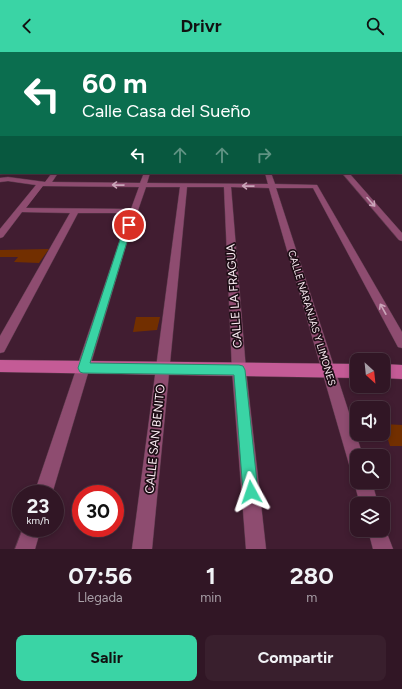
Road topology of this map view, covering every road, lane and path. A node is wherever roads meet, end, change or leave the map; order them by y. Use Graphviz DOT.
graph roads {
  1 [pos="22,174"];
  2 [pos="54,174"];
  3 [pos="147,174"];
  4 [pos="268,174"];
  5 [pos="346,174"];
  6 [pos="8,179"];
  7 [pos="0,180"];
  8 [pos="44,184"];
  9 [pos="142,185"];
  10 [pos="184,185"];
  11 [pos="227,186"];
  12 [pos="272,186"];
  13 [pos="20,210"];
  14 [pos="75,211"];
  15 [pos="133,211"];
  16 [pos="0,235"];
  17 [pos="402,238"];
  18 [pos="402,343"];
  19 [pos="0,348"];
  20 [pos="0,366"];
  21 [pos="83,368"];
  22 [pos="163,368"];
  23 [pos="239,370"];
  24 [pos="328,370"];
  25 [pos="350,371"];
  26 [pos="390,372"];
  27 [pos="402,372"];
  28 [pos="352,449"];
  29 [pos="46,485"];
  30 [pos="29,537"];
  31 [pos="379,537"];
  32 [pos="25,549"];
  33 [pos="142,549"];
  34 [pos="256,549"];
  35 [pos="383,549"];
  1 -- 6 [label="street"];
  2 -- 8 [label="street"];
  3 -- 9 [label="street"];
  4 -- 12 [label="street, CALLE NARANJAS Y LIMONES"];
  5 -- 17 [label="street, one-way"];
  6 -- 7 [label="street"];
  6 -- 8 [label="street"];
  9 -- 8 [label="street, one-way"];
  8 -- 13 [label="street"];
  9 -- 10 [label="street"];
  9 -- 15 [label="street"];
  10 -- 11 [label="street"];
  10 -- 22 [label="street, CALLE SAN BENITO"];
  12 -- 11 [label="street, one-way"];
  11 -- 23 [label="street, CALLE LA FRAGUA"];
  18 -- 12 [label="street, one-way"];
  12 -- 24 [label="street, CALLE NARANJAS Y LIMONES"];
  13 -- 14 [label="street"];
  13 -- 16 [label="street"];
  14 -- 15 [label="street"];
  14 -- 19 [label="street"];
  15 -- 21 [label="street"];
  20 -- 21 [label="street"];
  21 -- 22 [label="street"];
  21 -- 29 [label="street"];
  22 -- 23 [label="street"];
  22 -- 33 [label="street, CALLE SAN BENITO"];
  23 -- 24 [label="street"];
  23 -- 34 [label="street, CALLE LA FRAGUA"];
  24 -- 25 [label="street"];
  24 -- 28 [label="street, CALLE NARANJAS Y LIMONES"];
  26 -- 27 [label="street"];
  30 -- 32 [label="street"];
  31 -- 35 [label="street"];
}
